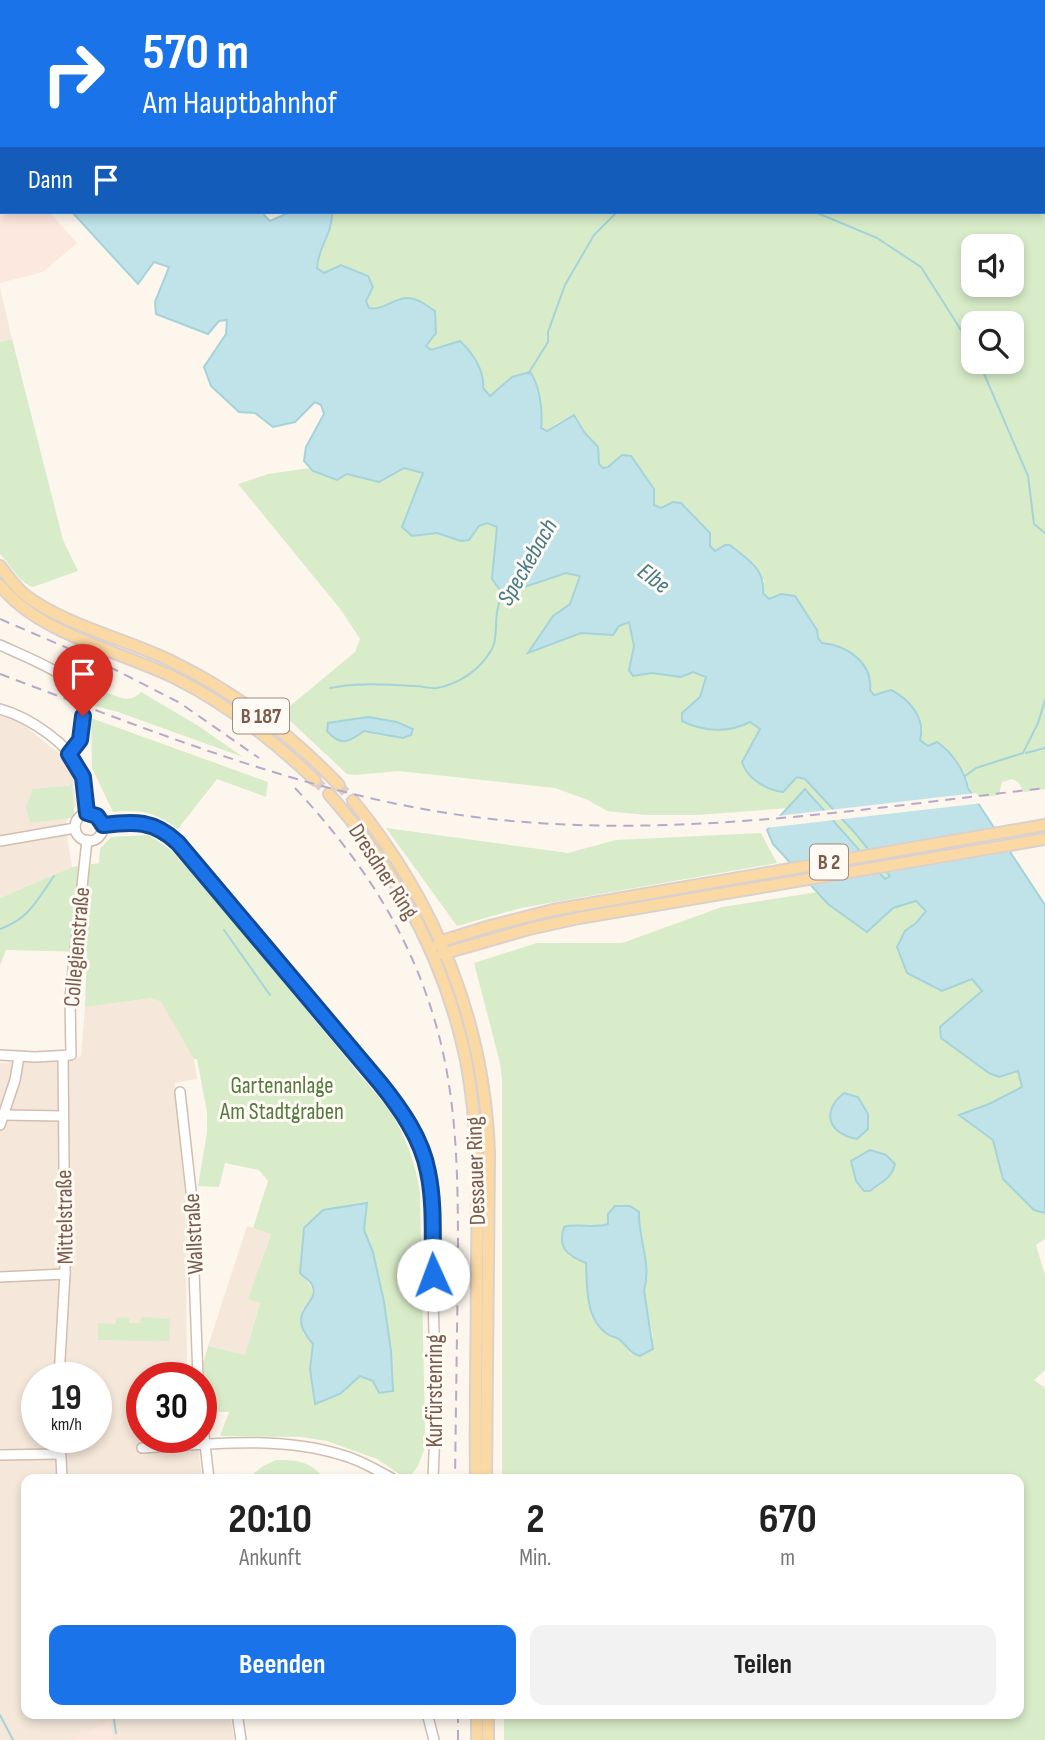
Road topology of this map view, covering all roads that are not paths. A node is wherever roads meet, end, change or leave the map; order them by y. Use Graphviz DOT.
graph roads {
  1 [pos="0,567"];
  2 [pos="0,585"];
  3 [pos="0,645"];
  4 [pos="83,700"];
  5 [pos="0,709"];
  6 [pos="83,716"];
  7 [pos="69,754"];
  8 [pos="315,780"];
  9 [pos="339,785"];
  10 [pos="329,794"];
  11 [pos="353,801"];
  12 [pos="87,813"];
  13 [pos="103,825"];
  14 [pos="1045,825"];
  15 [pos="75,828"];
  16 [pos="1045,838"];
  17 [pos="87,840"];
  18 [pos="0,841"];
  19 [pos="442,941"];
  20 [pos="432,953"];
  21 [pos="447,954"];
  22 [pos="0,1055"];
  23 [pos="67,1056"];
  24 [pos="19,1057"];
  25 [pos="180,1092"];
  26 [pos="3,1115"];
  27 [pos="62,1116"];
  28 [pos="0,1125"];
  29 [pos="65,1274"];
  30 [pos="0,1277"];
  31 [pos="60,1362"];
  32 [pos="197,1362"];
  33 [pos="217,1444"];
  34 [pos="206,1453"];
  35 [pos="60,1454"];
  36 [pos="0,1455"];
  37 [pos="62,1474"];
  38 [pos="208,1474"];
  39 [pos="384,1474"];
  40 [pos="433,1474"];
  41 [pos="475,1474"];
  42 [pos="486,1474"];
  43 [pos="238,1719"];
  44 [pos="429,1719"];
  45 [pos="477,1719"];
  46 [pos="488,1719"];
  47 [pos="241,1740"];
  48 [pos="434,1740"];
  49 [pos="477,1740"];
  50 [pos="488,1740"];
  1 -- 9 [label="main road, B 187"];
  2 -- 8 [label="main road, B 187"];
  3 -- 4 [label="street"];
  5 -- 7 [label="street"];
  6 -- 7 [label="street"];
  7 -- 12 [label="street"];
  10 -- 20 [label="main road, Dresdner Ring"];
  11 -- 19 [label="main road, Dresdner Ring"];
  12 -- 13 [label="street"];
  12 -- 15 [label="street"];
  13 -- 17 [label="street"];
  13 -- 40 [label="street, Kurfürstenring"];
  14 -- 19 [label="main road, B 2"];
  15 -- 17 [label="street"];
  15 -- 18 [label="street"];
  16 -- 21 [label="main road, B 2"];
  17 -- 23 [label="street, Collegienstraße"];
  19 -- 20 [label="main road"];
  19 -- 21 [label="main road, Dresdner Ring"];
  20 -- 21 [label="main road, B 2"];
  20 -- 41 [label="main road, Dessauer Ring"];
  21 -- 42 [label="main road, Dessauer Ring"];
  22 -- 24 [label="street"];
  23 -- 24 [label="street"];
  23 -- 27 [label="street, Mittelstraße"];
  24 -- 26 [label="street"];
  25 -- 32 [label="street, Wallstraße"];
  26 -- 27 [label="street"];
  26 -- 28 [label="street"];
  27 -- 29 [label="street, Mittelstraße"];
  29 -- 30 [label="street"];
  29 -- 31 [label="street, Mittelstraße"];
  33 -- 39 [label="street"];
  34 -- 38 [label="street"];
  35 -- 36 [label="street"];
  35 -- 37 [label="street"];
  43 -- 47 [label="street"];
  44 -- 48 [label="street"];
  45 -- 49 [label="main road"];
  46 -- 50 [label="main road"];
}
